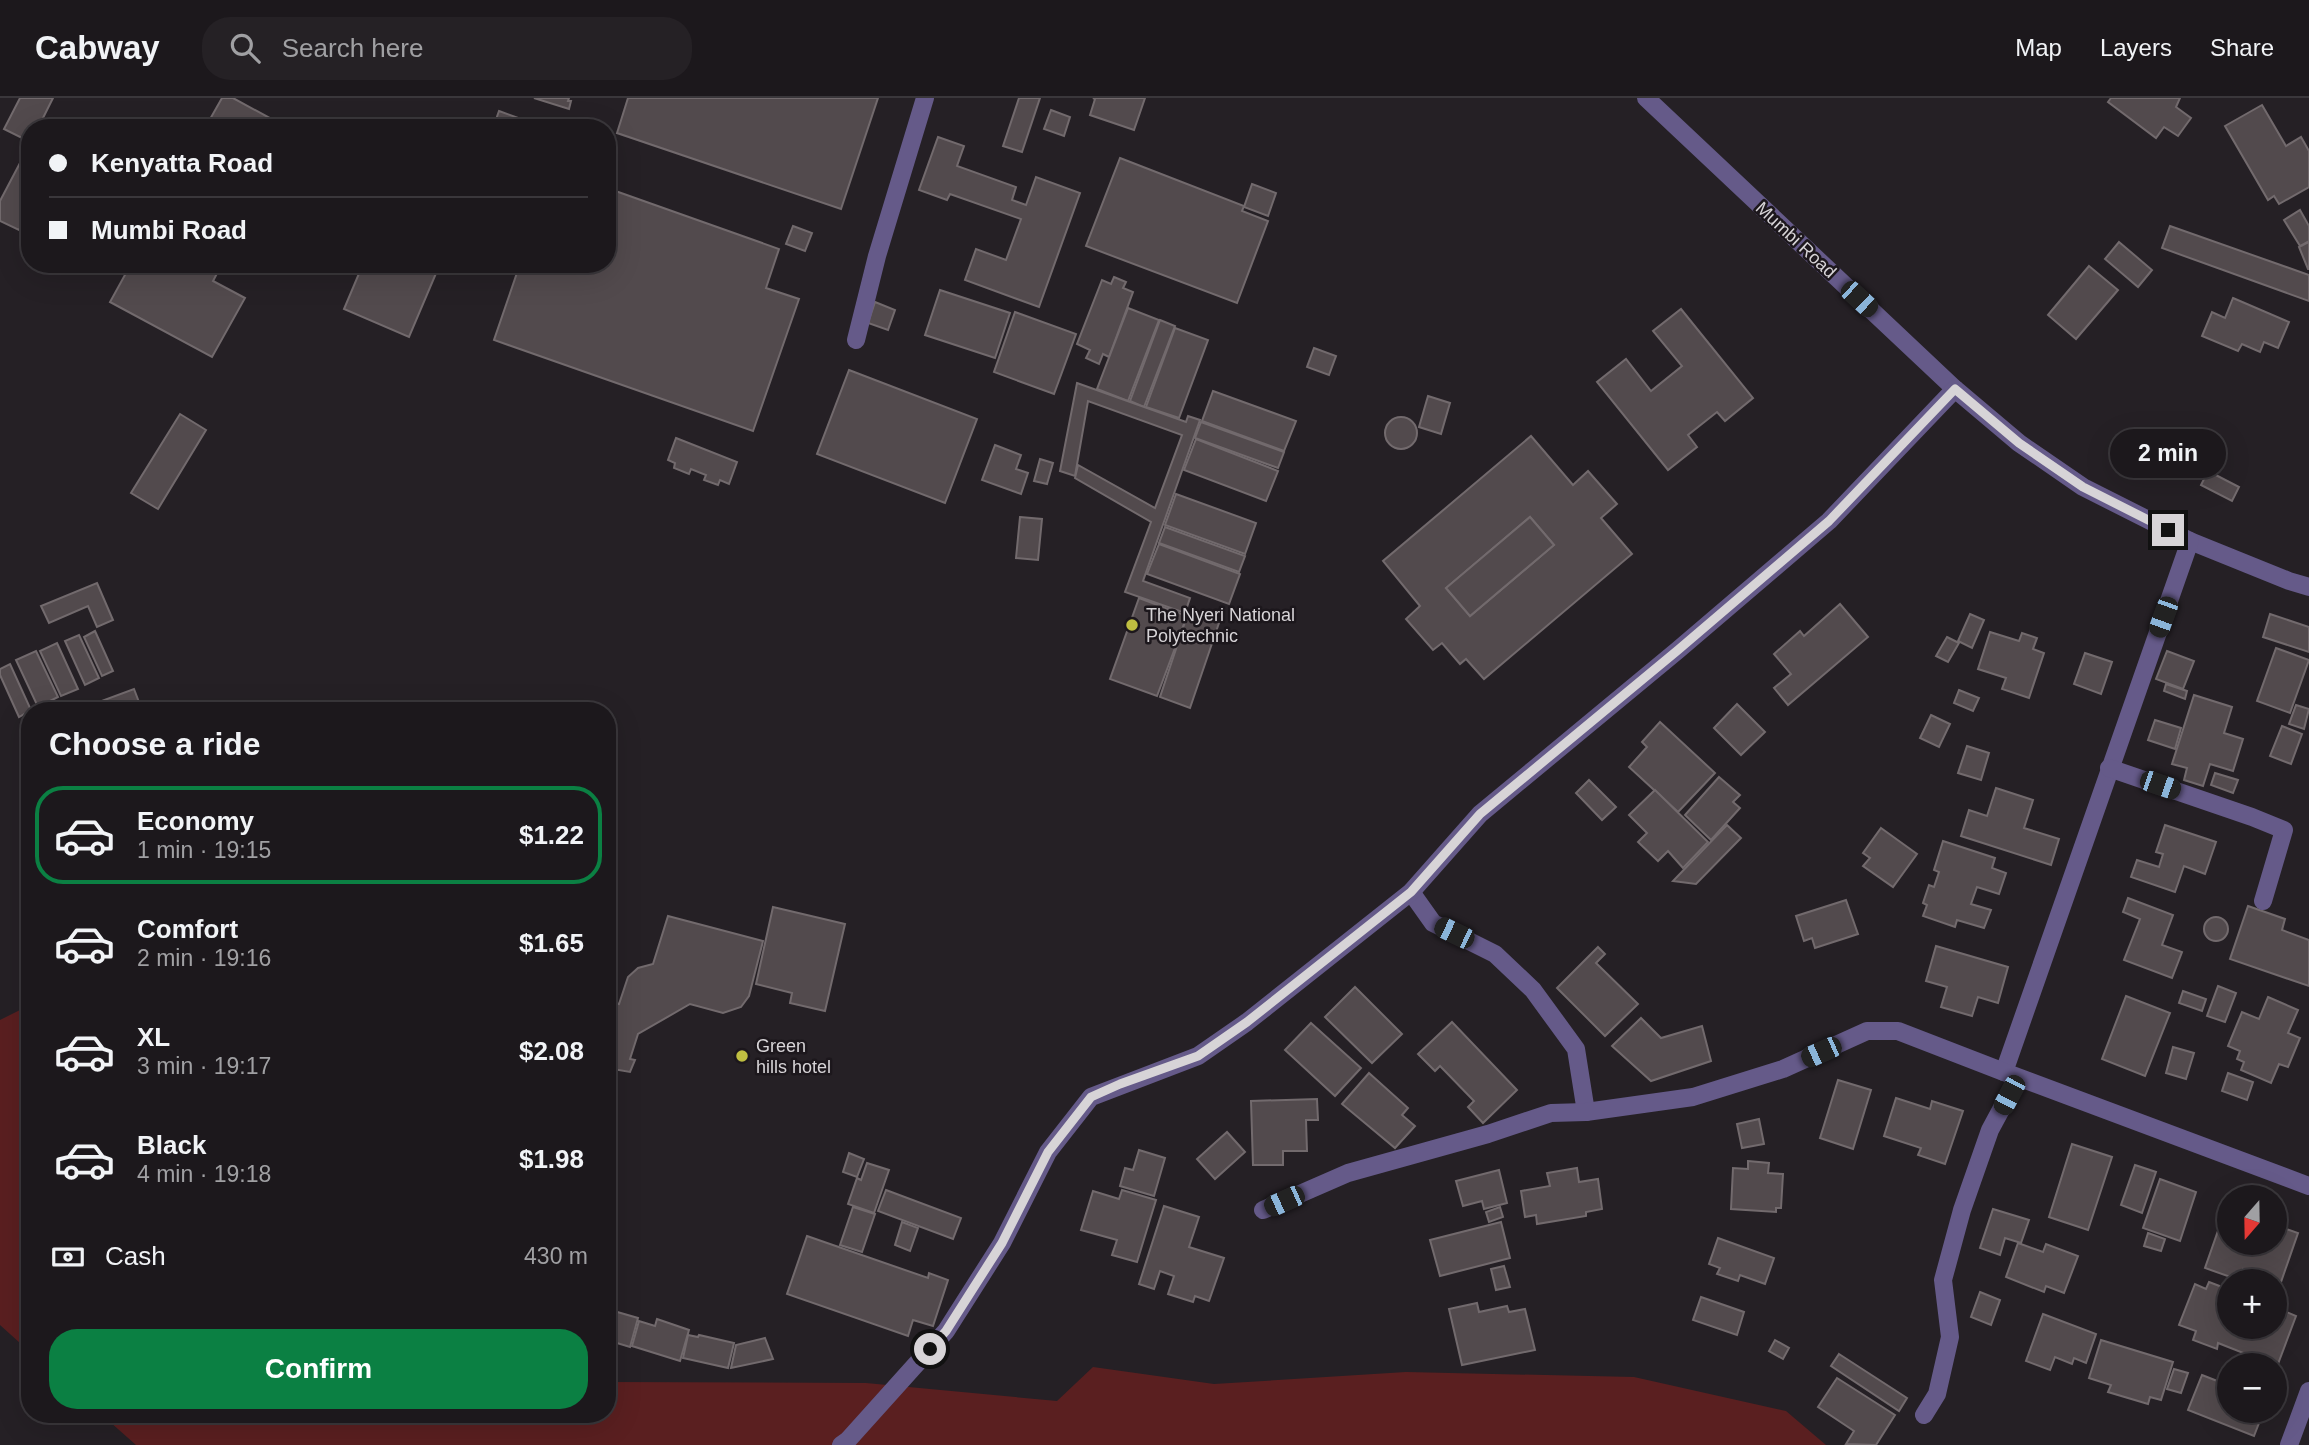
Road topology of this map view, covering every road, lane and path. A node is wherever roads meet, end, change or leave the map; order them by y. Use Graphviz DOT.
graph roads {
  1 [pos="925,98"];
  2 [pos="1646,98"];
  3 [pos="856,340"];
  4 [pos="1955,389"];
  5 [pos="2190,541"];
  6 [pos="2309,587"];
  7 [pos="2109,768"];
  8 [pos="1411,892"];
  9 [pos="2263,901"];
  10 [pos="2011,1075"];
  11 [pos="1586,1112"];
  12 [pos="2309,1186"];
  13 [pos="1263,1210"];
  14 [pos="2309,1391"];
  15 [pos="1924,1415"];
  16 [pos="841,1445"];
  17 [pos="2289,1445"];
  1 -- 3 [label="street"];
  2 -- 4 [label="street, Mumbi Road"];
  4 -- 5 [label="street, Mumbi Road"];
  4 -- 8 [label="street"];
  5 -- 6 [label="street, Mumbi Road"];
  5 -- 7 [label="street"];
  7 -- 9 [label="street"];
  7 -- 10 [label="street"];
  8 -- 11 [label="street"];
  8 -- 16 [label="street"];
  10 -- 11 [label="street"];
  10 -- 12 [label="street"];
  10 -- 15 [label="street"];
  11 -- 13 [label="street"];
  14 -- 17 [label="street"];
}
